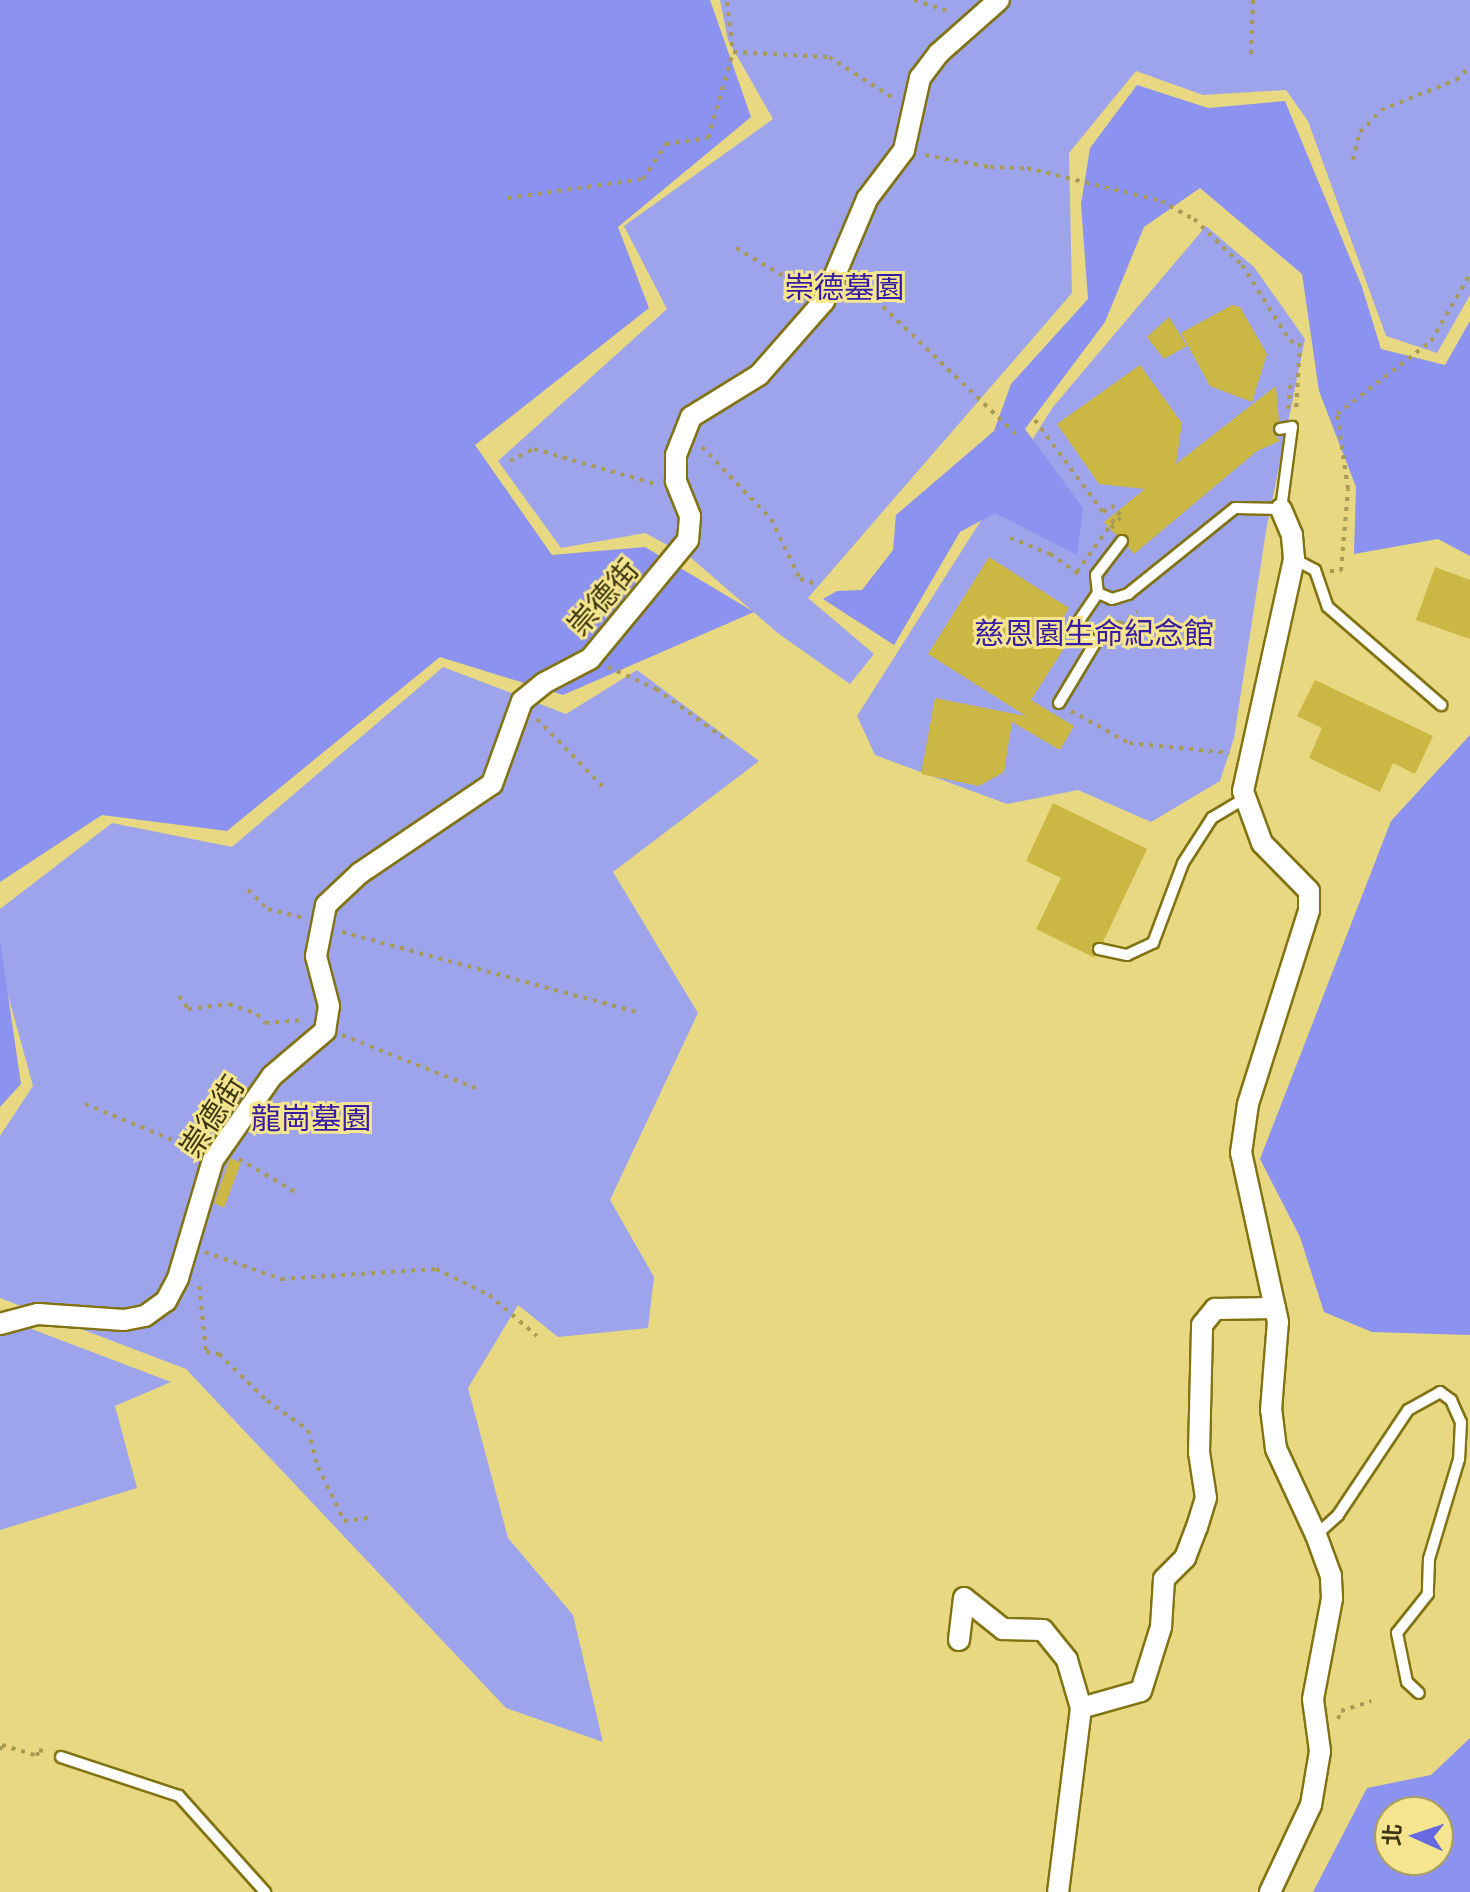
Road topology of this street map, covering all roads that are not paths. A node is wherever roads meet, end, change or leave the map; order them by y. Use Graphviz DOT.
graph roads {
  1 [pos="999,0"];
  2 [pos="1280,429"];
  3 [pos="1281,509"];
  4 [pos="1122,541"];
  5 [pos="1294,559"];
  6 [pos="1098,593"];
  7 [pos="1059,703"];
  8 [pos="1441,705"];
  9 [pos="1244,799"];
  10 [pos="1099,949"];
  11 [pos="1275,1308"];
  12 [pos="0,1324"];
  13 [pos="1465,1420"];
  14 [pos="1316,1535"];
  15 [pos="959,1640"];
  16 [pos="1419,1693"];
  17 [pos="1081,1708"];
  18 [pos="61,1757"];
  19 [pos="265,1892"];
  20 [pos="1058,1892"];
  21 [pos="1270,1892"];
  1 -- 12 [label="street, 崇德街"];
  2 -- 3 [label="lane"];
  3 -- 5 [label="street"];
  3 -- 6 [label="lane"];
  4 -- 6 [label="lane"];
  5 -- 8 [label="lane"];
  5 -- 9 [label="street"];
  6 -- 7 [label="lane"];
  9 -- 10 [label="lane"];
  9 -- 11 [label="street"];
  11 -- 14 [label="street"];
  11 -- 17 [label="street"];
  13 -- 14 [label="lane"];
  13 -- 16 [label="lane"];
  14 -- 21 [label="street"];
  15 -- 17 [label="street"];
  17 -- 20 [label="street"];
  18 -- 19 [label="lane"];
}
